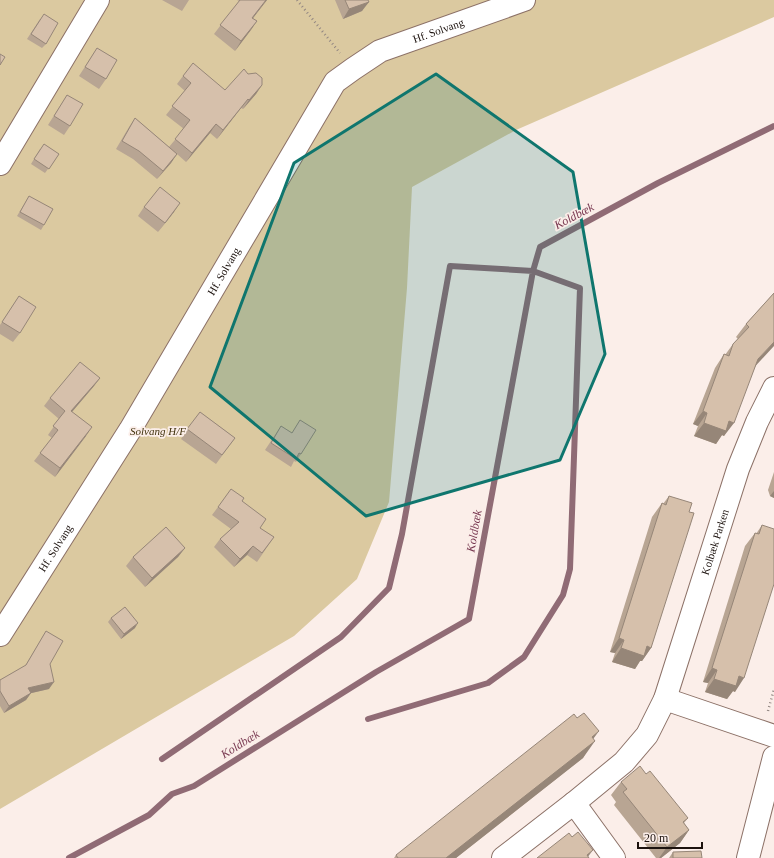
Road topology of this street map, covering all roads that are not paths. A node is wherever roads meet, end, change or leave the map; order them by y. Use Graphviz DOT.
graph roads {
  1 [pos="98,0"];
  2 [pos="524,0"];
  3 [pos="0,164"];
  4 [pos="774,388"];
  5 [pos="0,635"];
  6 [pos="665,699"];
  7 [pos="774,736"];
  8 [pos="772,769"];
  9 [pos="574,803"];
  10 [pos="503,858"];
  11 [pos="614,858"];
  12 [pos="748,858"];
  1 -- 3 [label="street"];
  2 -- 5 [label="street, Hf. Solvang"];
  4 -- 6 [label="street, Kolbæk Parken"];
  6 -- 7 [label="street"];
  6 -- 9 [label="street, Kolbæk Parken"];
  8 -- 12 [label="street"];
  9 -- 10 [label="street, Kolbæk Parken"];
  9 -- 11 [label="street"];
}
